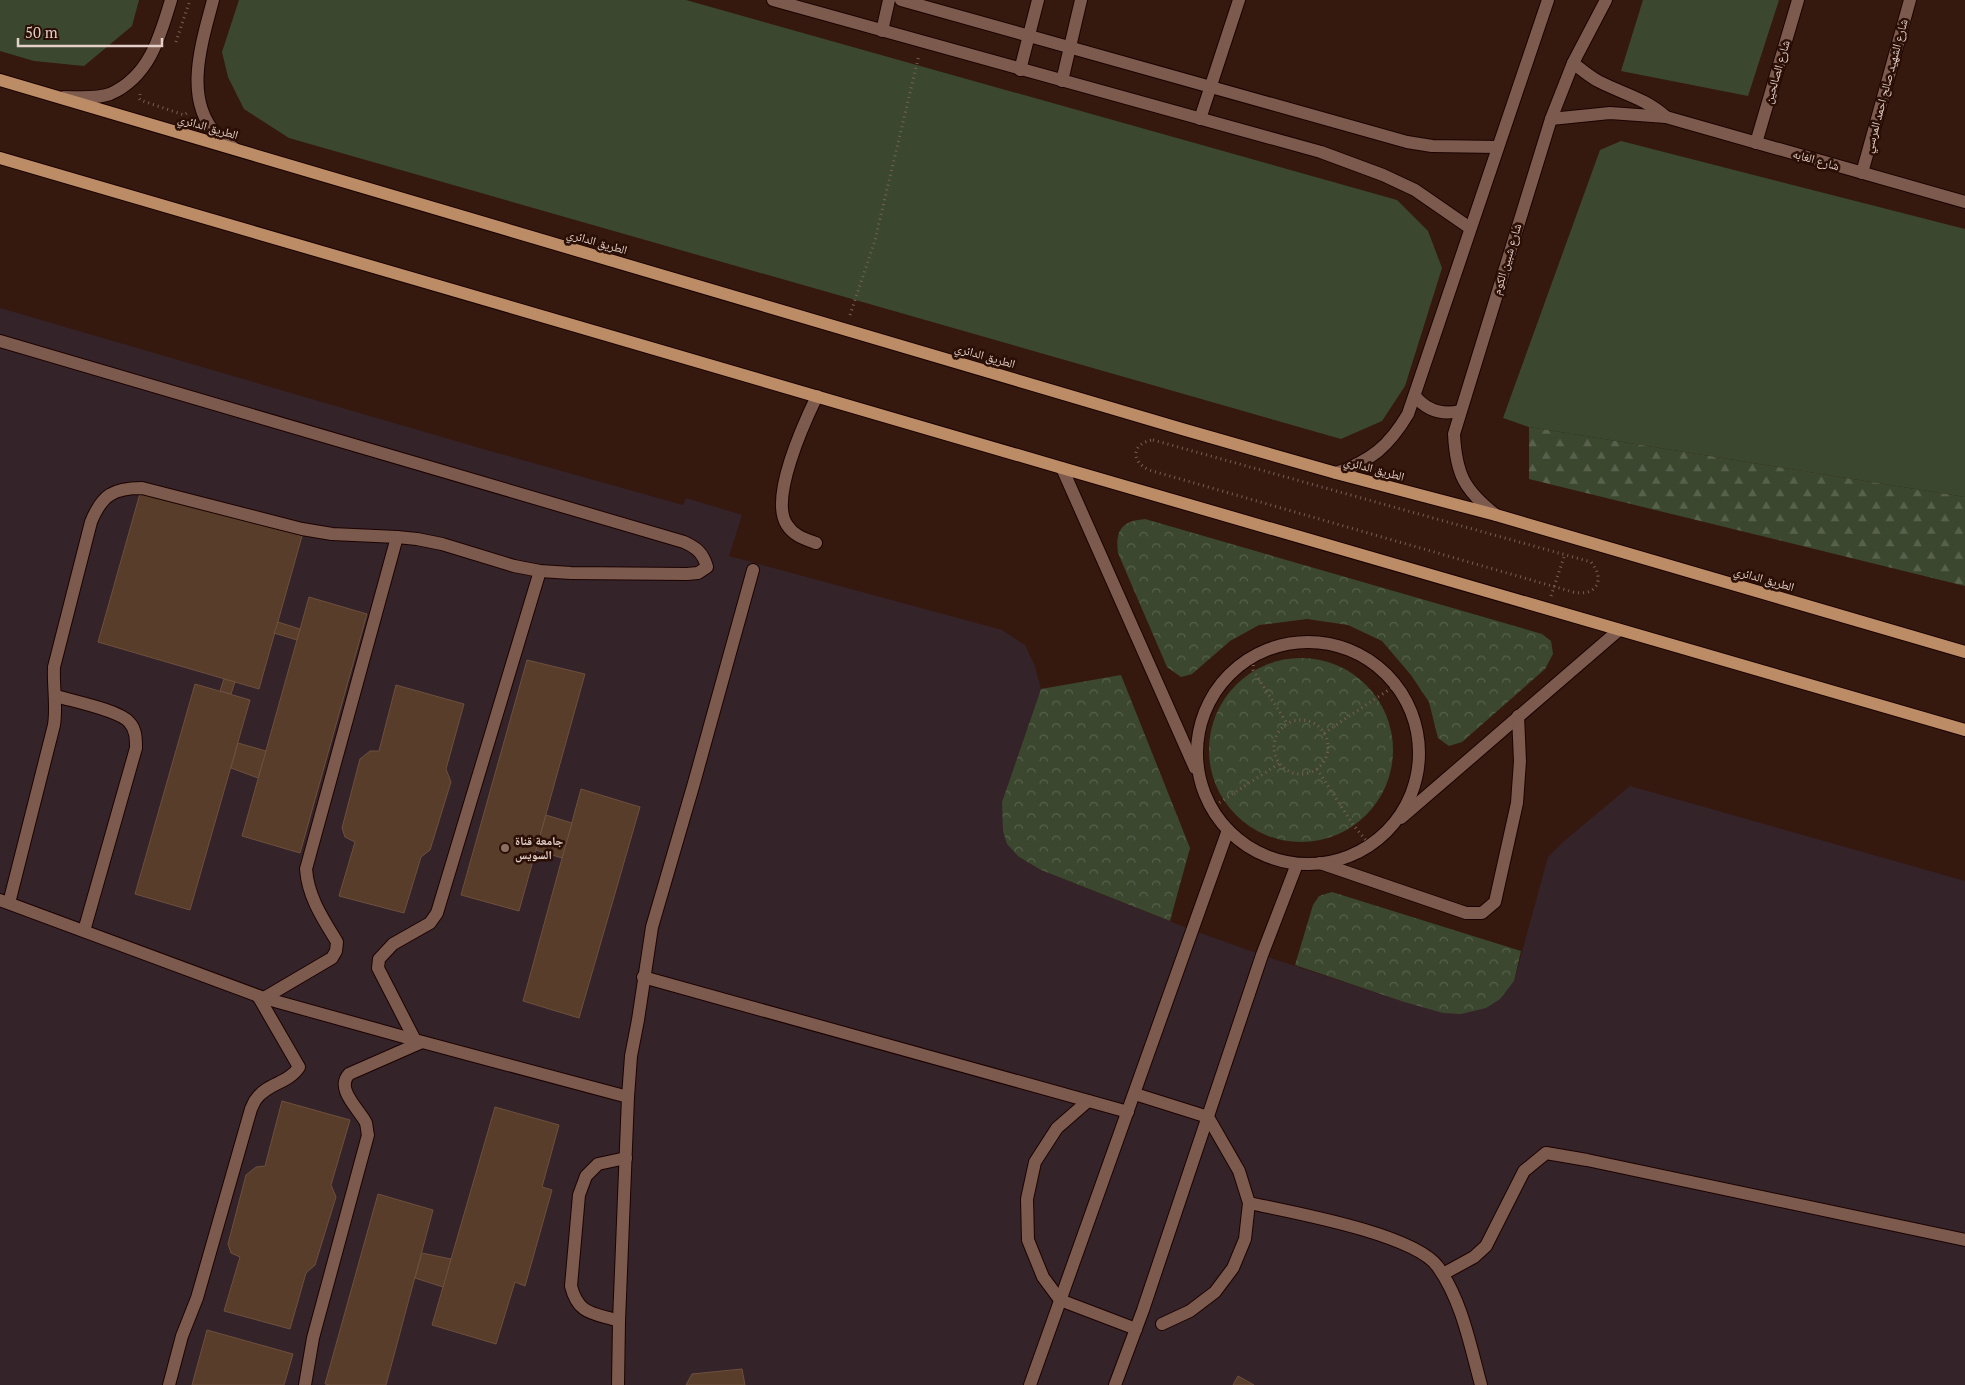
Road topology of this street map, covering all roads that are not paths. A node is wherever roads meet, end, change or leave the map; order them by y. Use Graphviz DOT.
graph roads {
  1 [pos="170,0"];
  2 [pos="213,0"];
  3 [pos="773,0"];
  4 [pos="889,0"];
  5 [pos="901,0"];
  6 [pos="1038,0"];
  7 [pos="1081,0"];
  8 [pos="1239,0"];
  9 [pos="1548,0"];
  10 [pos="1606,0"];
  11 [pos="1798,0"];
  12 [pos="1910,0"];
  13 [pos="882,31"];
  14 [pos="1028,36"];
  15 [pos="1070,48"];
  16 [pos="1573,63"];
  17 [pos="1020,70"];
  18 [pos="0,80"];
  19 [pos="1062,82"];
  20 [pos="1211,87"];
  21 [pos="58,97"];
  22 [pos="1666,117"];
  23 [pos="1200,119"];
  24 [pos="1551,119"];
  25 [pos="1756,143"];
  26 [pos="1498,147"];
  27 [pos="237,150"];
  28 [pos="0,158"];
  29 [pos="1862,173"];
  30 [pos="1965,202"];
  31 [pos="1470,228"];
  32 [pos="0,341"];
  33 [pos="817,396"];
  34 [pos="1415,396"];
  35 [pos="1460,411"];
  36 [pos="1062,468"];
  37 [pos="1336,473"];
  38 [pos="1496,515"];
  39 [pos="397,536"];
  40 [pos="816,543"];
  41 [pos="753,570"];
  42 [pos="540,571"];
  43 [pos="1619,630"];
  44 [pos="1965,652"];
  45 [pos="56,696"];
  46 [pos="1518,716"];
  47 [pos="1965,730"];
  48 [pos="1200,780"];
  49 [pos="1228,830"];
  50 [pos="1384,833"];
  51 [pos="1320,863"];
  52 [pos="1298,864"];
  53 [pos="4,901"];
  54 [pos="84,931"];
  55 [pos="643,977"];
  56 [pos="261,997"];
  57 [pos="418,1041"];
  58 [pos="1135,1094"];
  59 [pos="628,1096"];
  60 [pos="1088,1101"];
  61 [pos="1128,1112"];
  62 [pos="1208,1117"];
  63 [pos="626,1158"];
  64 [pos="1249,1203"];
  65 [pos="1965,1240"];
  66 [pos="1443,1274"];
  67 [pos="1060,1300"];
  68 [pos="619,1321"];
  69 [pos="1162,1324"];
  70 [pos="1136,1329"];
  71 [pos="169,1385"];
  72 [pos="305,1385"];
  73 [pos="618,1385"];
  74 [pos="1030,1385"];
  75 [pos="1116,1385"];
  76 [pos="1481,1385"];
  1 -- 21 [label="street"];
  2 -- 27 [label="street"];
  3 -- 13 [label="street"];
  4 -- 13 [label="street"];
  5 -- 14 [label="street"];
  6 -- 14 [label="street"];
  7 -- 15 [label="street"];
  8 -- 20 [label="street"];
  9 -- 26 [label="street"];
  10 -- 16 [label="street, شارع شبين الكوم"];
  11 -- 25 [label="street, شارع الصالحين"];
  12 -- 29 [label="street, شارع الشهيد صالح احمد المرسي"];
  13 -- 17 [label="street"];
  14 -- 15 [label="street"];
  14 -- 17 [label="street"];
  15 -- 19 [label="street"];
  15 -- 20 [label="street"];
  16 -- 22 [label="street, شارع الغابه"];
  16 -- 24 [label="street, شارع شبين الكوم"];
  17 -- 19 [label="street"];
  18 -- 21 [label="main road, الطريق الدائري"];
  19 -- 23 [label="street"];
  20 -- 23 [label="street"];
  20 -- 26 [label="street"];
  21 -- 27 [label="main road, الطريق الدائري"];
  22 -- 24 [label="street, شارع الغابه"];
  22 -- 25 [label="street, شارع الغابه"];
  23 -- 31 [label="street"];
  24 -- 35 [label="street, شارع شبين الكوم"];
  25 -- 29 [label="street, شارع الغابه"];
  26 -- 31 [label="street"];
  27 -- 37 [label="main road, الطريق الدائري"];
  28 -- 33 [label="main road"];
  29 -- 30 [label="street, شارع الغابه"];
  31 -- 34 [label="street"];
  32 -- 42 [label="street"];
  33 -- 36 [label="main road"];
  33 -- 40 [label="street"];
  34 -- 35 [label="street"];
  34 -- 37 [label="street"];
  35 -- 38 [label="street, شارع شبين الكوم"];
  36 -- 43 [label="main road"];
  36 -- 48 [label="street"];
  37 -- 38 [label="main road, الطريق الدائري"];
  38 -- 44 [label="main road, الطريق الدائري"];
  39 -- 42 [label="street"];
  39 -- 45 [label="street"];
  39 -- 56 [label="street"];
  41 -- 55 [label="street"];
  42 -- 57 [label="street"];
  43 -- 46 [label="street"];
  43 -- 47 [label="main road"];
  45 -- 53 [label="street"];
  45 -- 54 [label="street"];
  46 -- 50 [label="street"];
  46 -- 51 [label="street"];
  48 -- 49 [label="street"];
  48 -- 50 [label="street"];
  49 -- 52 [label="street"];
  49 -- 58 [label="street"];
  50 -- 51 [label="street"];
  51 -- 52 [label="street"];
  52 -- 62 [label="street"];
  53 -- 54 [label="street"];
  54 -- 56 [label="street"];
  55 -- 59 [label="street"];
  55 -- 60 [label="street"];
  56 -- 57 [label="street"];
  56 -- 71 [label="street"];
  57 -- 59 [label="street"];
  57 -- 72 [label="street"];
  58 -- 61 [label="street"];
  58 -- 62 [label="street"];
  59 -- 63 [label="street"];
  60 -- 61 [label="street"];
  60 -- 67 [label="street"];
  61 -- 67 [label="street"];
  62 -- 64 [label="street"];
  62 -- 70 [label="street"];
  63 -- 68 [label="street"];
  63 -- 68 [label="street"];
  64 -- 66 [label="street"];
  64 -- 69 [label="street"];
  65 -- 66 [label="street"];
  66 -- 76 [label="street"];
  67 -- 70 [label="street"];
  67 -- 74 [label="street"];
  68 -- 73 [label="street"];
  70 -- 75 [label="street"];
}
